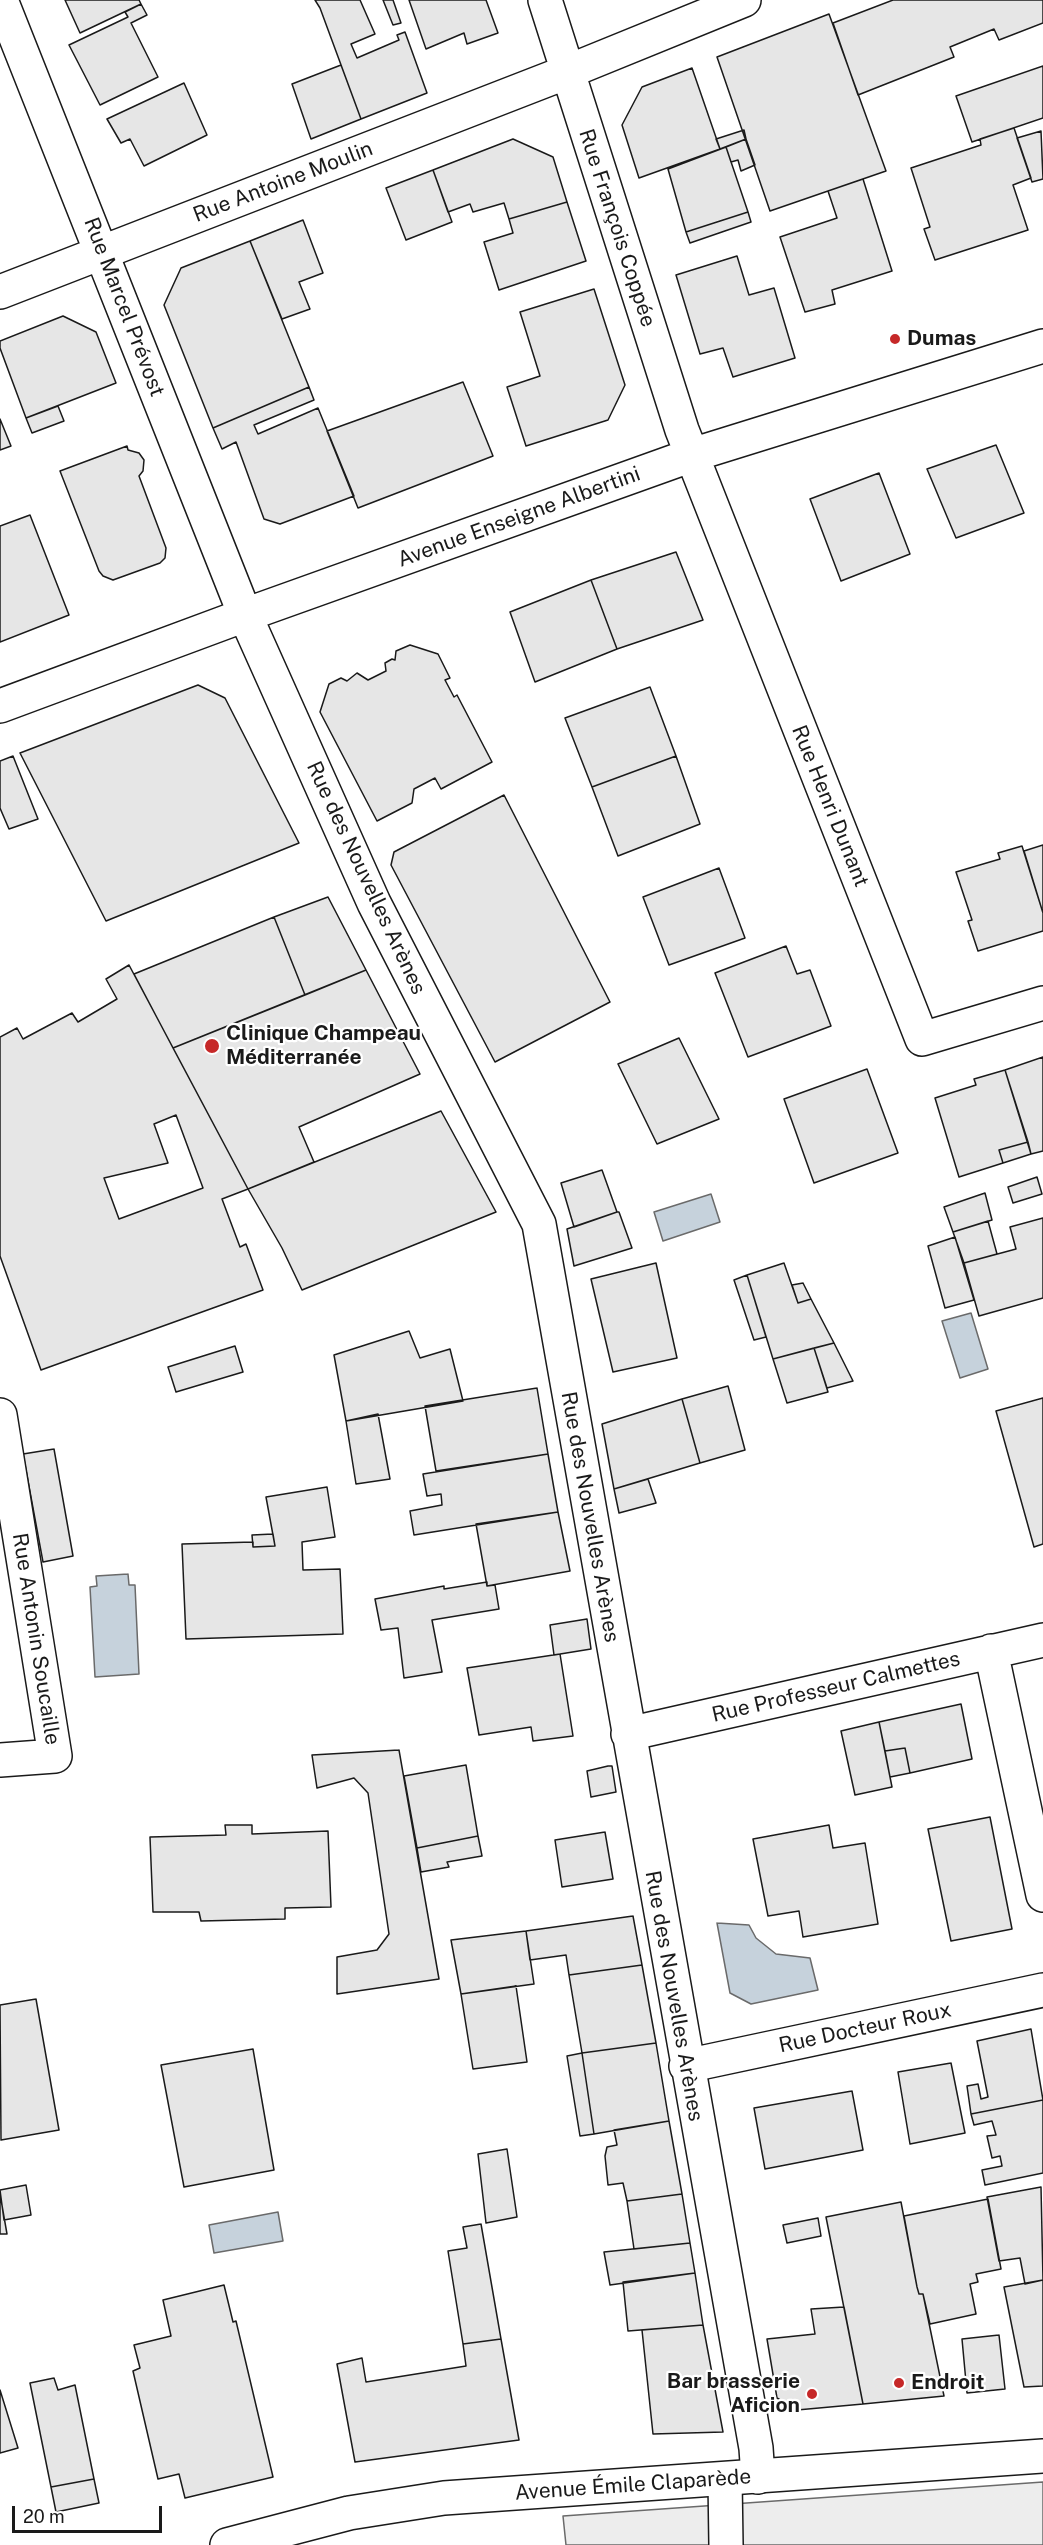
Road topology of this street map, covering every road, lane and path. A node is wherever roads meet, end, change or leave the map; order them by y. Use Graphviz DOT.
graph roads {
  1 [pos="1,0"];
  2 [pos="545,0"];
  3 [pos="744,0"];
  4 [pos="567,72"];
  5 [pos="102,251"];
  6 [pos="0,292"];
  7 [pos="1043,346"];
  8 [pos="693,455"];
  9 [pos="245,615"];
  10 [pos="0,706"];
  11 [pos="1043,1003"];
  12 [pos="0,1414"];
  13 [pos="1043,1640"];
  14 [pos="992,1651"];
  15 [pos="628,1734"];
  16 [pos="0,1760"];
  17 [pos="1043,1895"];
  18 [pos="1043,1990"];
  19 [pos="686,2066"];
  20 [pos="1043,2456"];
  21 [pos="758,2477"];
  22 [pos="725,2479"];
  23 [pos="227,2545"];
  24 [pos="726,2545"];
  1 -- 5 [label="street, Rue Marcel Prévost"];
  2 -- 4 [label="street, Rue François Coppée"];
  3 -- 4 [label="street, Rue Antoine Moulin"];
  4 -- 5 [label="street, Rue Antoine Moulin"];
  4 -- 8 [label="street, Rue François Coppée"];
  5 -- 6 [label="street, Rue Antoine Moulin"];
  5 -- 9 [label="street, Rue Marcel Prévost"];
  7 -- 8 [label="street, Avenue Enseigne Albertini"];
  8 -- 9 [label="street, Avenue Enseigne Albertini"];
  8 -- 11 [label="street, Rue Henri Dunant"];
  9 -- 10 [label="street, Avenue Enseigne Albertini"];
  9 -- 15 [label="street, Rue des Nouvelles Arènes"];
  12 -- 16 [label="street, Rue Antonin Soucaille"];
  13 -- 14 [label="street, Rue Professeur Calmettes"];
  14 -- 15 [label="street, Rue Professeur Calmettes"];
  14 -- 17 [label="street"];
  15 -- 19 [label="street, Rue des Nouvelles Arènes"];
  18 -- 19 [label="street, Rue Docteur Roux"];
  19 -- 21 [label="street, Rue des Nouvelles Arènes"];
  20 -- 21 [label="street, Avenue Émile Claparède"];
  21 -- 22 [label="street, Avenue Émile Claparède"];
  22 -- 23 [label="street, Avenue Émile Claparède"];
  22 -- 24 [label="street"];
}
